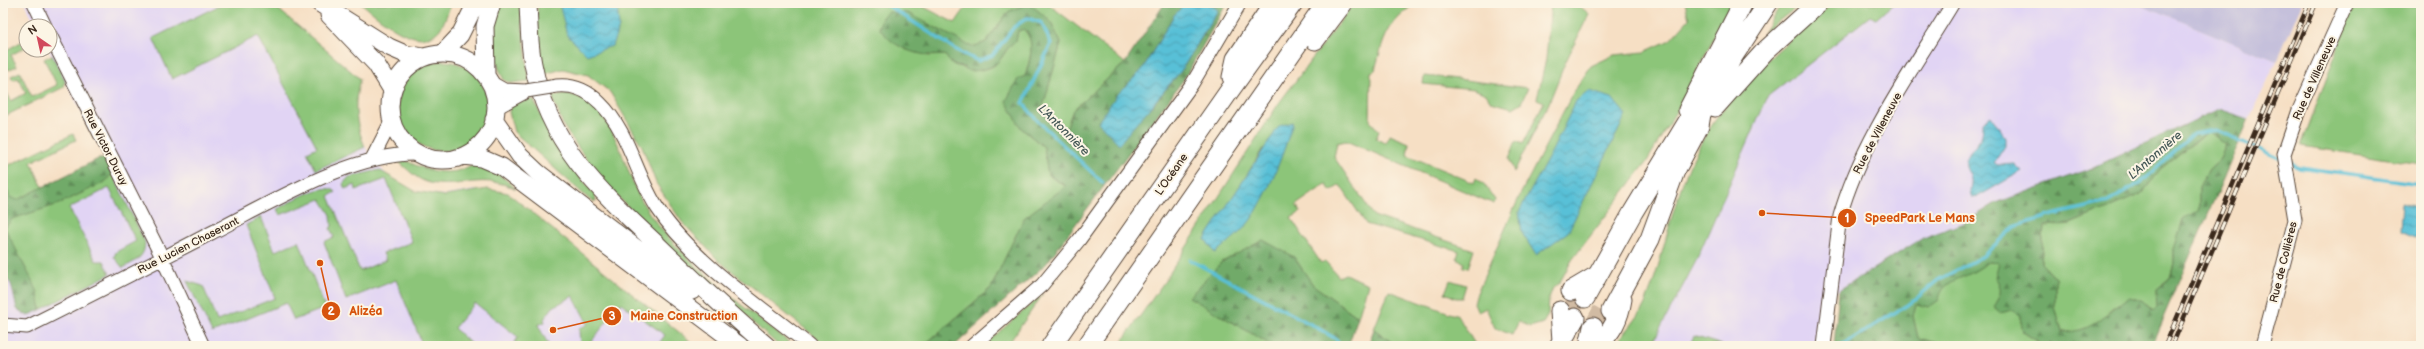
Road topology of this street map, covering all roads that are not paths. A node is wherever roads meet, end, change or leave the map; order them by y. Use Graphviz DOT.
graph roads {
  1 [pos="34,3"];
  2 [pos="476,3"];
  3 [pos="492,3"];
  4 [pos="528,3"];
  5 [pos="1240,3"];
  6 [pos="1274,3"];
  7 [pos="1294,3"];
  8 [pos="1326,3"];
  9 [pos="1343,3"];
  10 [pos="1743,3"];
  11 [pos="1759,3"];
  12 [pos="1768,3"];
  13 [pos="1818,3"];
  14 [pos="1953,3"];
  15 [pos="2346,3"];
  16 [pos="320,4"];
  17 [pos="41,18"];
  18 [pos="58,51"];
  19 [pos="443,53"];
  20 [pos="423,57"];
  21 [pos="1273,77"];
  22 [pos="488,79"];
  23 [pos="392,90"];
  24 [pos="1230,90"];
  25 [pos="526,91"];
  26 [pos="495,113"];
  27 [pos="391,122"];
  28 [pos="1692,124"];
  29 [pos="418,154"];
  30 [pos="2284,154"];
  31 [pos="464,156"];
  32 [pos="372,159"];
  33 [pos="162,258"];
  34 [pos="1623,288"];
  35 [pos="3,325"];
  36 [pos="1584,329"];
  37 [pos="1561,343"];
  38 [pos="203,346"];
  39 [pos="740,346"];
  40 [pos="761,346"];
  41 [pos="767,346"];
  42 [pos="810,346"];
  43 [pos="972,346"];
  44 [pos="1051,346"];
  45 [pos="1086,346"];
  46 [pos="1824,346"];
  47 [pos="2262,346"];
  1 -- 17 [label="street"];
  2 -- 19 [label="main road"];
  3 -- 22 [label="main road"];
  4 -- 41 [label="main road"];
  5 -- 43 [label="street"];
  6 -- 24 [label="highway"];
  7 -- 24 [label="highway, L’Océane"];
  8 -- 21 [label="highway"];
  9 -- 21 [label="highway"];
  10 -- 28 [label="highway"];
  11 -- 28 [label="highway"];
  12 -- 28 [label="highway"];
  13 -- 28 [label="highway"];
  14 -- 46 [label="street, Rue de Villeneuve"];
  15 -- 30 [label="street, Rue de Villeneuve"];
  16 -- 20 [label="main road"];
  16 -- 23 [label="main road"];
  18 -- 33 [label="street, Rue Victor Duruy"];
  19 -- 20 [label="main road"];
  19 -- 22 [label="main road"];
  20 -- 23 [label="main road"];
  21 -- 45 [label="highway"];
  22 -- 25 [label="street"];
  22 -- 26 [label="main road"];
  23 -- 27 [label="main road"];
  24 -- 44 [label="highway, L’Océane"];
  25 -- 26 [label="street"];
  25 -- 42 [label="street, bridge"];
  26 -- 31 [label="main road"];
  26 -- 40 [label="main road"];
  27 -- 29 [label="main road"];
  27 -- 32 [label="street"];
  28 -- 34 [label="highway"];
  28 -- 34 [label="highway"];
  29 -- 31 [label="main road"];
  29 -- 32 [label="street, Rue Lucien Chaserant"];
  30 -- 47 [label="street, Rue de Collières"];
  31 -- 39 [label="main road"];
  32 -- 33 [label="street, Rue Lucien Chaserant"];
  33 -- 35 [label="street, Rue Lucien Chaserant"];
  33 -- 38 [label="street, Rue Victor Duruy"];
  34 -- 36 [label="highway"];
  36 -- 37 [label="highway"];
}
